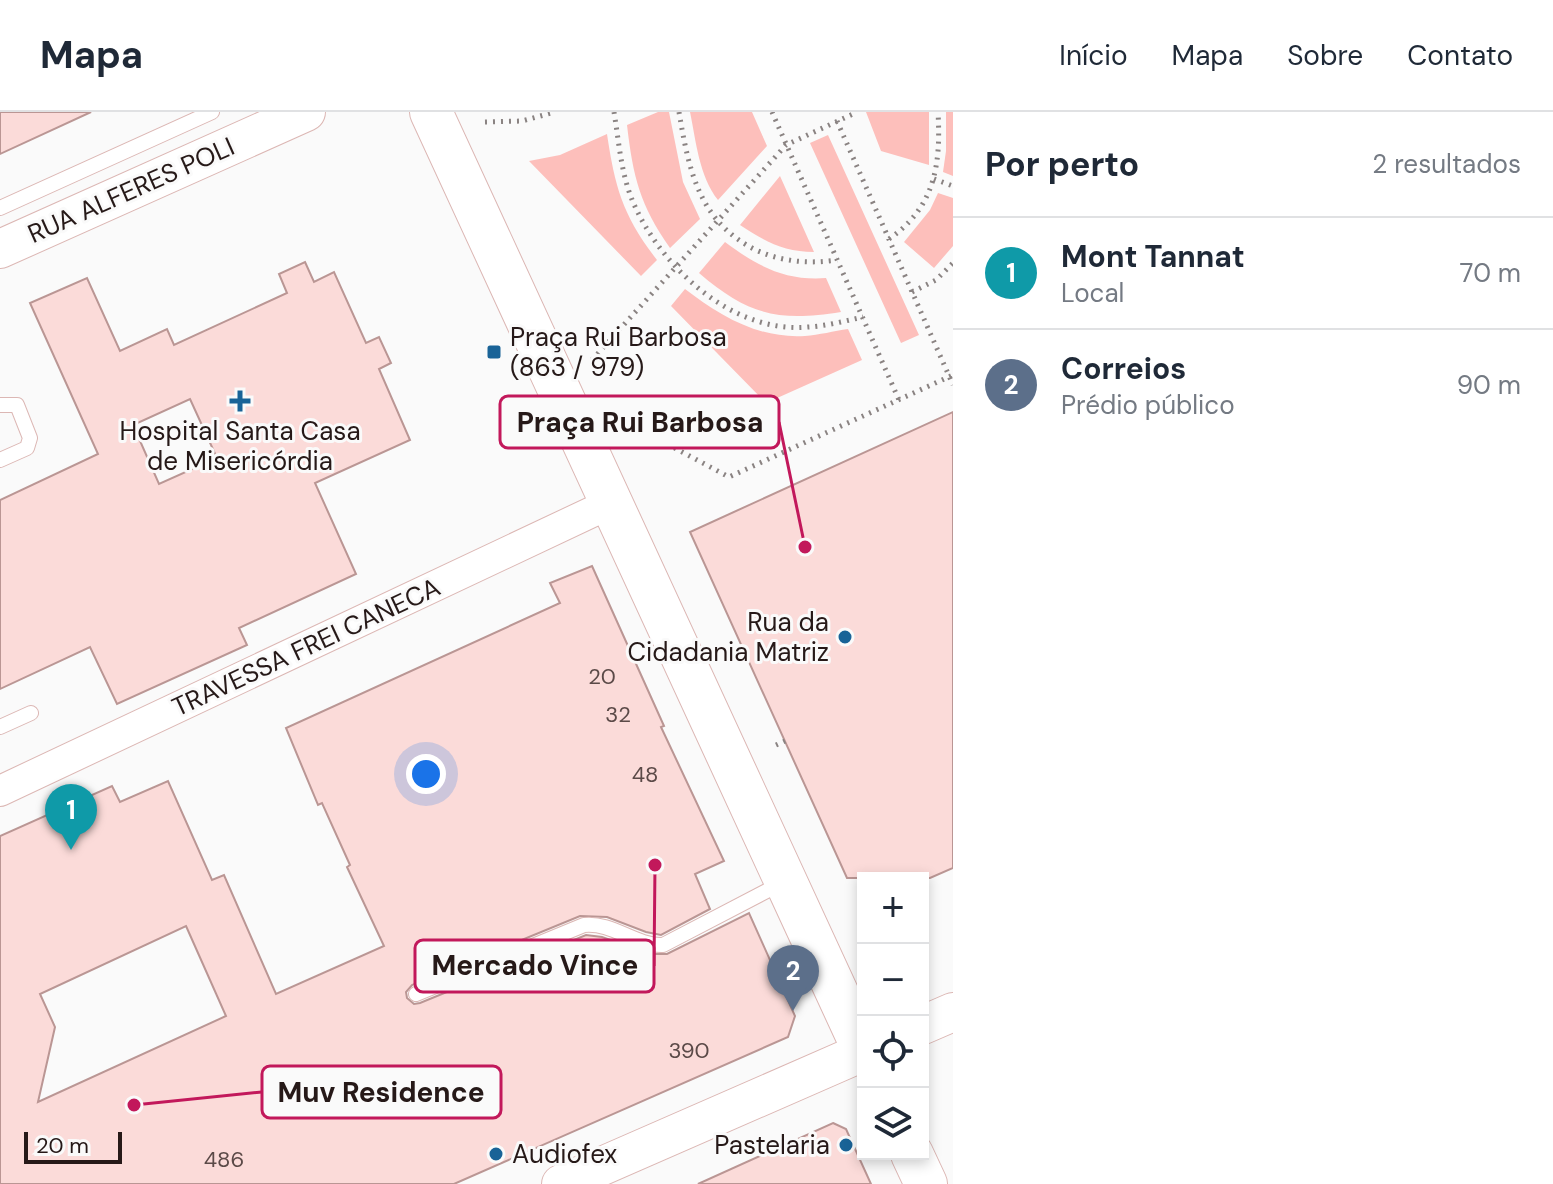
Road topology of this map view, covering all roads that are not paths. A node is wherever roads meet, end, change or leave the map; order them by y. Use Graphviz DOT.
graph roads {
  1 [pos="212,112"];
  2 [pos="306,112"];
  3 [pos="431,112"];
  4 [pos="0,208"];
  5 [pos="0,249"];
  6 [pos="0,405"];
  7 [pos="0,460"];
  8 [pos="611,503"];
  9 [pos="31,713"];
  10 [pos="0,727"];
  11 [pos="0,791"];
  12 [pos="785,881"];
  13 [pos="416,994"];
  14 [pos="953,1012"];
  15 [pos="929,1022"];
  16 [pos="857,1037"];
  17 [pos="857,1053"];
  18 [pos="915,1160"];
  19 [pos="561,1184"];
  20 [pos="926,1184"];
  1 -- 4 [label="lane"];
  2 -- 5 [label="street, RUA ALFERES POLI"];
  3 -- 8 [label="main road"];
  6 -- 7 [label="lane"];
  8 -- 11 [label="street, TRAVESSA FREI CANECA"];
  8 -- 12 [label="main road"];
  9 -- 10 [label="lane"];
  12 -- 13 [label="lane"];
  12 -- 16 [label="main road"];
  14 -- 15 [label="street"];
  17 -- 19 [label="street"];
  18 -- 20 [label="main road"];
}
